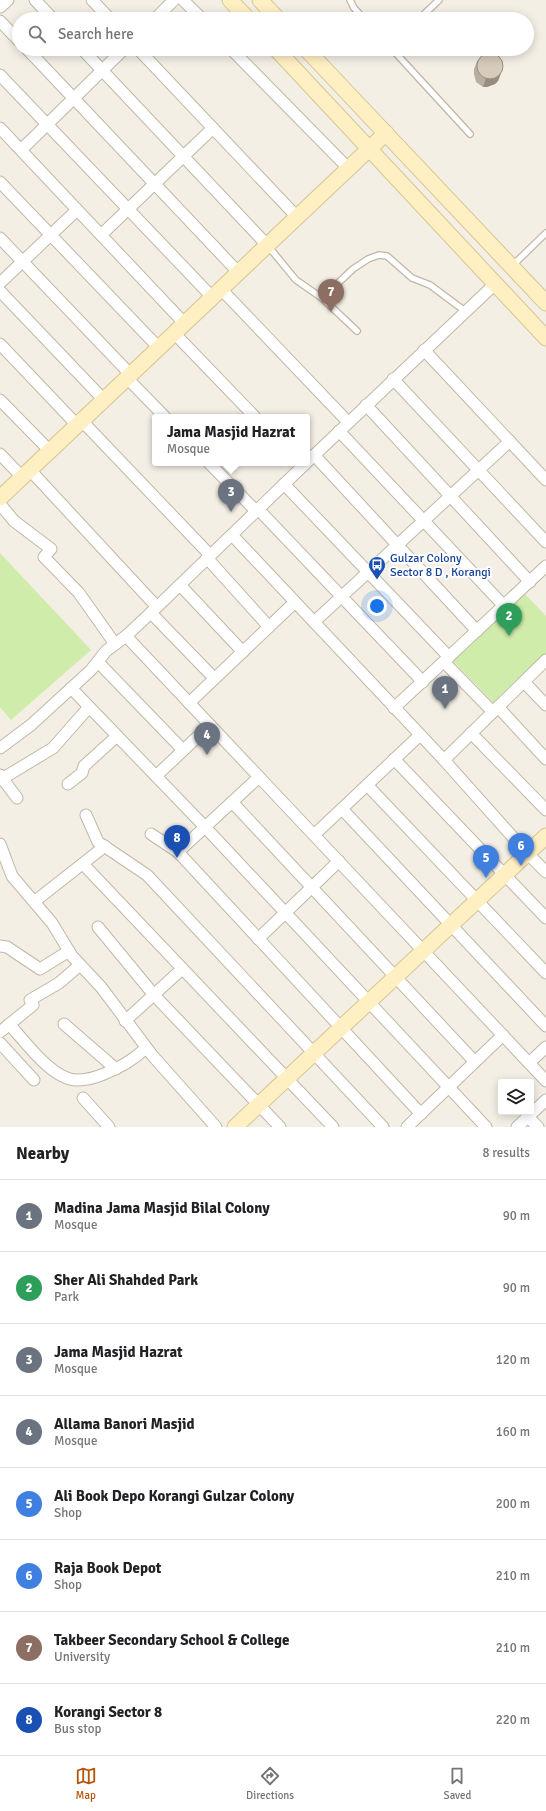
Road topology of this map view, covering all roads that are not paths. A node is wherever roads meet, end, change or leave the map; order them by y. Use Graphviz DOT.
graph roads {
  1 [pos="8,0"];
  2 [pos="35,0"];
  3 [pos="92,0"];
  4 [pos="174,0"];
  5 [pos="183,0"];
  6 [pos="230,0"];
  7 [pos="260,0"];
  8 [pos="350,0"];
  9 [pos="439,0"];
  10 [pos="0,7"];
  11 [pos="46,12"];
  12 [pos="103,12"];
  13 [pos="162,12"];
  14 [pos="195,12"];
  15 [pos="241,12"];
  16 [pos="271,12"];
  17 [pos="358,12"];
  18 [pos="426,12"];
  19 [pos="0,21"];
  20 [pos="12,34"];
  21 [pos="34,56"];
  22 [pos="88,56"];
  23 [pos="117,56"];
  24 [pos="145,56"];
  25 [pos="238,56"];
  26 [pos="283,56"];
  27 [pos="313,56"];
  28 [pos="398,56"];
  29 [pos="102,71"];
  30 [pos="0,75"];
  31 [pos="74,99"];
  32 [pos="47,124"];
  33 [pos="0,128"];
  34 [pos="213,128"];
  35 [pos="386,133"];
  36 [pos="470,134"];
  37 [pos="371,149"];
  38 [pos="21,150"];
  39 [pos="183,157"];
  40 [pos="349,169"];
  41 [pos="0,182"];
  42 [pos="155,184"];
  43 [pos="128,209"];
  44 [pos="77,210"];
  45 [pos="298,218"];
  46 [pos="51,235"];
  47 [pos="101,235"];
  48 [pos="546,235"];
  49 [pos="0,238"];
  50 [pos="268,246"];
  51 [pos="23,262"];
  52 [pos="512,266"];
  53 [pos="239,273"];
  54 [pos="0,283"];
  55 [pos="496,283"];
  56 [pos="0,291"];
  57 [pos="217,294"];
  58 [pos="322,298"];
  59 [pos="546,302"];
  60 [pos="465,311"];
  61 [pos="180,329"];
  62 [pos="357,331"];
  63 [pos="546,338"];
  64 [pos="0,344"];
  65 [pos="159,348"];
  66 [pos="424,350"];
  67 [pos="129,376"];
  68 [pos="393,379"];
  69 [pos="0,400"];
  70 [pos="104,400"];
  71 [pos="366,405"];
  72 [pos="162,414"];
  73 [pos="252,414"];
  74 [pos="348,422"];
  75 [pos="80,423"];
  76 [pos="339,430"];
  77 [pos="510,441"];
  78 [pos="50,451"];
  79 [pos="0,454"];
  80 [pos="310,457"];
  81 [pos="212,466"];
  82 [pos="301,466"];
  83 [pos="309,466"];
  84 [pos="479,470"];
  85 [pos="26,474"];
  86 [pos="546,480"];
  87 [pos="284,484"];
  88 [pos="450,496"];
  89 [pos="0,498"];
  90 [pos="0,504"];
  91 [pos="257,510"];
  92 [pos="424,521"];
  93 [pos="232,535"];
  94 [pos="546,542"];
  95 [pos="397,545"];
  96 [pos="209,557"];
  97 [pos="546,566"];
  98 [pos="368,572"];
  99 [pos="530,582"];
  100 [pos="180,585"];
  101 [pos="342,597"];
  102 [pos="295,602"];
  103 [pos="504,606"];
  104 [pos="154,610"];
  105 [pos="314,622"];
  106 [pos="269,627"];
  107 [pos="477,631"];
  108 [pos="126,636"];
  109 [pos="115,644"];
  110 [pos="243,652"];
  111 [pos="447,659"];
  112 [pos="546,660"];
  113 [pos="98,662"];
  114 [pos="214,678"];
  115 [pos="423,682"];
  116 [pos="524,682"];
  117 [pos="71,688"];
  118 [pos="189,703"];
  119 [pos="546,705"];
  120 [pos="89,707"];
  121 [pos="394,708"];
  122 [pos="495,710"];
  123 [pos="210,725"];
  124 [pos="471,733"];
  125 [pos="420,735"];
  126 [pos="117,736"];
  127 [pos="0,748"];
  128 [pos="183,750"];
  129 [pos="394,759"];
  130 [pos="546,759"];
  131 [pos="444,760"];
  132 [pos="156,776"];
  133 [pos="259,777"];
  134 [pos="1,778"];
  135 [pos="68,784"];
  136 [pos="367,785"];
  137 [pos="17,798"];
  138 [pos="232,802"];
  139 [pos="342,809"];
  140 [pos="546,810"];
  141 [pos="86,815"];
  142 [pos="205,827"];
  143 [pos="151,834"];
  144 [pos="314,835"];
  145 [pos="546,836"];
  146 [pos="0,844"];
  147 [pos="105,846"];
  148 [pos="178,852"];
  149 [pos="527,853"];
  150 [pos="339,861"];
  151 [pos="82,864"];
  152 [pos="546,872"];
  153 [pos="505,874"];
  154 [pos="312,888"];
  155 [pos="477,900"];
  156 [pos="34,902"];
  157 [pos="285,913"];
  158 [pos="546,918"];
  159 [pos="451,924"];
  160 [pos="98,927"];
  161 [pos="258,939"];
  162 [pos="0,946"];
  163 [pos="69,951"];
  164 [pos="423,951"];
  165 [pos="80,965"];
  166 [pos="182,969"];
  167 [pos="546,973"];
  168 [pos="396,976"];
  169 [pos="154,995"];
  170 [pos="368,1002"];
  171 [pos="126,1021"];
  172 [pos="10,1024"];
  173 [pos="64,1024"];
  174 [pos="546,1026"];
  175 [pos="340,1028"];
  176 [pos="0,1032"];
  177 [pos="503,1035"];
  178 [pos="0,1043"];
  179 [pos="546,1047"];
  180 [pos="146,1048"];
  181 [pos="313,1054"];
  182 [pos="475,1062"];
  183 [pos="529,1063"];
  184 [pos="116,1069"];
  185 [pos="286,1078"];
  186 [pos="34,1080"];
  187 [pos="546,1081"];
  188 [pos="449,1087"];
  189 [pos="83,1098"];
  190 [pos="546,1100"];
  191 [pos="258,1105"];
  192 [pos="421,1114"];
  193 [pos="528,1116"];
  194 [pos="109,1127"];
  195 [pos="216,1127"];
  196 [pos="234,1127"];
  197 [pos="280,1127"];
  198 [pos="333,1127"];
  199 [pos="383,1127"];
  200 [pos="407,1127"];
  201 [pos="486,1127"];
  202 [pos="517,1127"];
  203 [pos="538,1127"];
  1 -- 10 [label="street"];
  2 -- 11 [label="street"];
  3 -- 12 [label="street"];
  4 -- 13 [label="street"];
  5 -- 14 [label="street"];
  6 -- 15 [label="street"];
  7 -- 16 [label="street"];
  8 -- 17 [label="lane"];
  9 -- 18 [label="lane"];
  19 -- 20 [label="street"];
  21 -- 31 [label="street"];
  22 -- 29 [label="street"];
  23 -- 29 [label="street"];
  24 -- 34 [label="street"];
  25 -- 40 [label="street"];
  26 -- 37 [label="street"];
  27 -- 35 [label="street"];
  28 -- 36 [label="lane"];
  29 -- 31 [label="street"];
  29 -- 39 [label="street"];
  30 -- 32 [label="street"];
  31 -- 32 [label="street"];
  31 -- 42 [label="street"];
  32 -- 38 [label="street"];
  32 -- 43 [label="street"];
  33 -- 38 [label="street"];
  34 -- 39 [label="street"];
  34 -- 45 [label="street"];
  35 -- 37 [label="street"];
  35 -- 52 [label="street"];
  37 -- 40 [label="street"];
  37 -- 55 [label="street"];
  38 -- 44 [label="street"];
  39 -- 42 [label="street"];
  39 -- 50 [label="street"];
  40 -- 45 [label="street"];
  41 -- 46 [label="street"];
  42 -- 43 [label="street"];
  42 -- 53 [label="street"];
  43 -- 47 [label="street"];
  43 -- 57 [label="street"];
  44 -- 46 [label="street"];
  44 -- 47 [label="street"];
  45 -- 50 [label="street"];
  46 -- 51 [label="street"];
  46 -- 65 [label="street"];
  47 -- 61 [label="street"];
  48 -- 52 [label="lane"];
  49 -- 51 [label="street"];
  50 -- 53 [label="street"];
  50 -- 58 [label="lane"];
  51 -- 54 [label="street"];
  51 -- 67 [label="street"];
  52 -- 59 [label="street"];
  53 -- 57 [label="street"];
  55 -- 60 [label="street"];
  55 -- 63 [label="street"];
  56 -- 70 [label="street"];
  57 -- 61 [label="street"];
  57 -- 74 [label="street"];
  58 -- 60 [label="lane"];
  58 -- 62 [label="lane"];
  60 -- 66 [label="street"];
  61 -- 65 [label="street"];
  61 -- 73 [label="street"];
  64 -- 75 [label="street"];
  65 -- 67 [label="street"];
  66 -- 68 [label="street"];
  66 -- 77 [label="street"];
  67 -- 70 [label="street"];
  67 -- 72 [label="street"];
  68 -- 71 [label="street"];
  68 -- 84 [label="street"];
  69 -- 78 [label="street"];
  70 -- 75 [label="street"];
  71 -- 74 [label="street"];
  71 -- 88 [label="street"];
  74 -- 76 [label="street"];
  75 -- 78 [label="street"];
  75 -- 96 [label="street"];
  76 -- 80 [label="street"];
  76 -- 92 [label="street"];
  77 -- 84 [label="street"];
  77 -- 86 [label="street"];
  78 -- 85 [label="street"];
  79 -- 85 [label="street"];
  81 -- 91 [label="street"];
  82 -- 87 [label="street"];
  83 -- 95 [label="street"];
  84 -- 88 [label="street"];
  84 -- 94 [label="street"];
  85 -- 89 [label="street"];
  85 -- 104 [label="street"];
  87 -- 91 [label="street"];
  87 -- 98 [label="street"];
  88 -- 92 [label="street"];
  88 -- 99 [label="street"];
  90 -- 109 [label="street"];
  91 -- 93 [label="street"];
  91 -- 101 [label="street"];
  92 -- 95 [label="street"];
  92 -- 103 [label="street"];
  93 -- 96 [label="street"];
  93 -- 102 [label="street"];
  95 -- 98 [label="street"];
  95 -- 107 [label="street"];
  96 -- 100 [label="street"];
  96 -- 106 [label="street"];
  97 -- 99 [label="street"];
  98 -- 101 [label="street"];
  98 -- 111 [label="street"];
  99 -- 103 [label="street"];
  100 -- 104 [label="street"];
  100 -- 110 [label="street"];
  101 -- 105 [label="street"];
  101 -- 115 [label="street"];
  102 -- 105 [label="street"];
  102 -- 106 [label="street"];
  103 -- 107 [label="street"];
  104 -- 108 [label="street"];
  104 -- 114 [label="street"];
  105 -- 121 [label="street"];
  106 -- 110 [label="street"];
  107 -- 111 [label="street"];
  108 -- 109 [label="street"];
  108 -- 118 [label="street"];
  109 -- 113 [label="street"];
  110 -- 114 [label="street"];
  111 -- 115 [label="street"];
  111 -- 122 [label="street"];
  112 -- 116 [label="street"];
  113 -- 117 [label="street"];
  113 -- 128 [label="street"];
  114 -- 118 [label="street"];
  115 -- 121 [label="street"];
  116 -- 119 [label="street"];
  116 -- 122 [label="street"];
  117 -- 120 [label="street"];
  117 -- 127 [label="street"];
  118 -- 123 [label="street"];
  120 -- 126 [label="street"];
  120 -- 134 [label="street"];
  121 -- 125 [label="street"];
  122 -- 124 [label="street"];
  122 -- 130 [label="street"];
  123 -- 128 [label="street"];
  123 -- 133 [label="street"];
  124 -- 131 [label="street"];
  124 -- 140 [label="street"];
  125 -- 129 [label="street"];
  125 -- 131 [label="street"];
  126 -- 132 [label="street"];
  126 -- 135 [label="street"];
  128 -- 132 [label="street"];
  129 -- 136 [label="street"];
  129 -- 153 [label="street"];
  131 -- 149 [label="street"];
  132 -- 142 [label="street"];
  133 -- 138 [label="street"];
  133 -- 144 [label="street"];
  134 -- 137 [label="street"];
  136 -- 139 [label="street"];
  136 -- 155 [label="street"];
  138 -- 142 [label="street"];
  138 -- 154 [label="street"];
  139 -- 144 [label="street"];
  139 -- 159 [label="street"];
  141 -- 147 [label="street"];
  142 -- 148 [label="street"];
  142 -- 157 [label="street"];
  143 -- 148 [label="street"];
  144 -- 150 [label="street"];
  145 -- 149 [label="street"];
  146 -- 156 [label="street"];
  147 -- 151 [label="street"];
  147 -- 181 [label="street"];
  148 -- 161 [label="street"];
  149 -- 152 [label="street"];
  149 -- 153 [label="street"];
  150 -- 154 [label="street"];
  150 -- 164 [label="street"];
  151 -- 156 [label="street"];
  151 -- 166 [label="street"];
  153 -- 155 [label="street"];
  153 -- 158 [label="street"];
  154 -- 157 [label="street"];
  154 -- 168 [label="street"];
  155 -- 159 [label="street"];
  155 -- 167 [label="street"];
  156 -- 163 [label="street"];
  157 -- 161 [label="street"];
  157 -- 170 [label="street"];
  159 -- 164 [label="street"];
  159 -- 174 [label="street"];
  160 -- 169 [label="street"];
  161 -- 175 [label="street"];
  162 -- 163 [label="street"];
  163 -- 165 [label="street"];
  164 -- 168 [label="street"];
  164 -- 177 [label="street"];
  165 -- 171 [label="street"];
  165 -- 172 [label="street"];
  166 -- 169 [label="street"];
  166 -- 185 [label="street"];
  168 -- 170 [label="street"];
  168 -- 182 [label="street"];
  169 -- 171 [label="street"];
  169 -- 191 [label="street"];
  170 -- 175 [label="street"];
  170 -- 188 [label="street"];
  171 -- 180 [label="street"];
  172 -- 176 [label="street"];
  172 -- 184 [label="street"];
  173 -- 184 [label="street"];
  175 -- 181 [label="street"];
  175 -- 192 [label="street"];
  177 -- 182 [label="street"];
  177 -- 183 [label="street"];
  178 -- 186 [label="street"];
  179 -- 183 [label="street"];
  180 -- 184 [label="street"];
  180 -- 195 [label="street"];
  181 -- 185 [label="street"];
  181 -- 199 [label="street"];
  182 -- 188 [label="street"];
  183 -- 187 [label="street"];
  185 -- 191 [label="street"];
  185 -- 198 [label="street"];
  188 -- 192 [label="street"];
  188 -- 201 [label="street"];
  189 -- 194 [label="street"];
  190 -- 193 [label="street"];
  191 -- 196 [label="street"];
  191 -- 197 [label="street"];
  192 -- 200 [label="street"];
  193 -- 202 [label="street"];
  193 -- 203 [label="street"];
}
